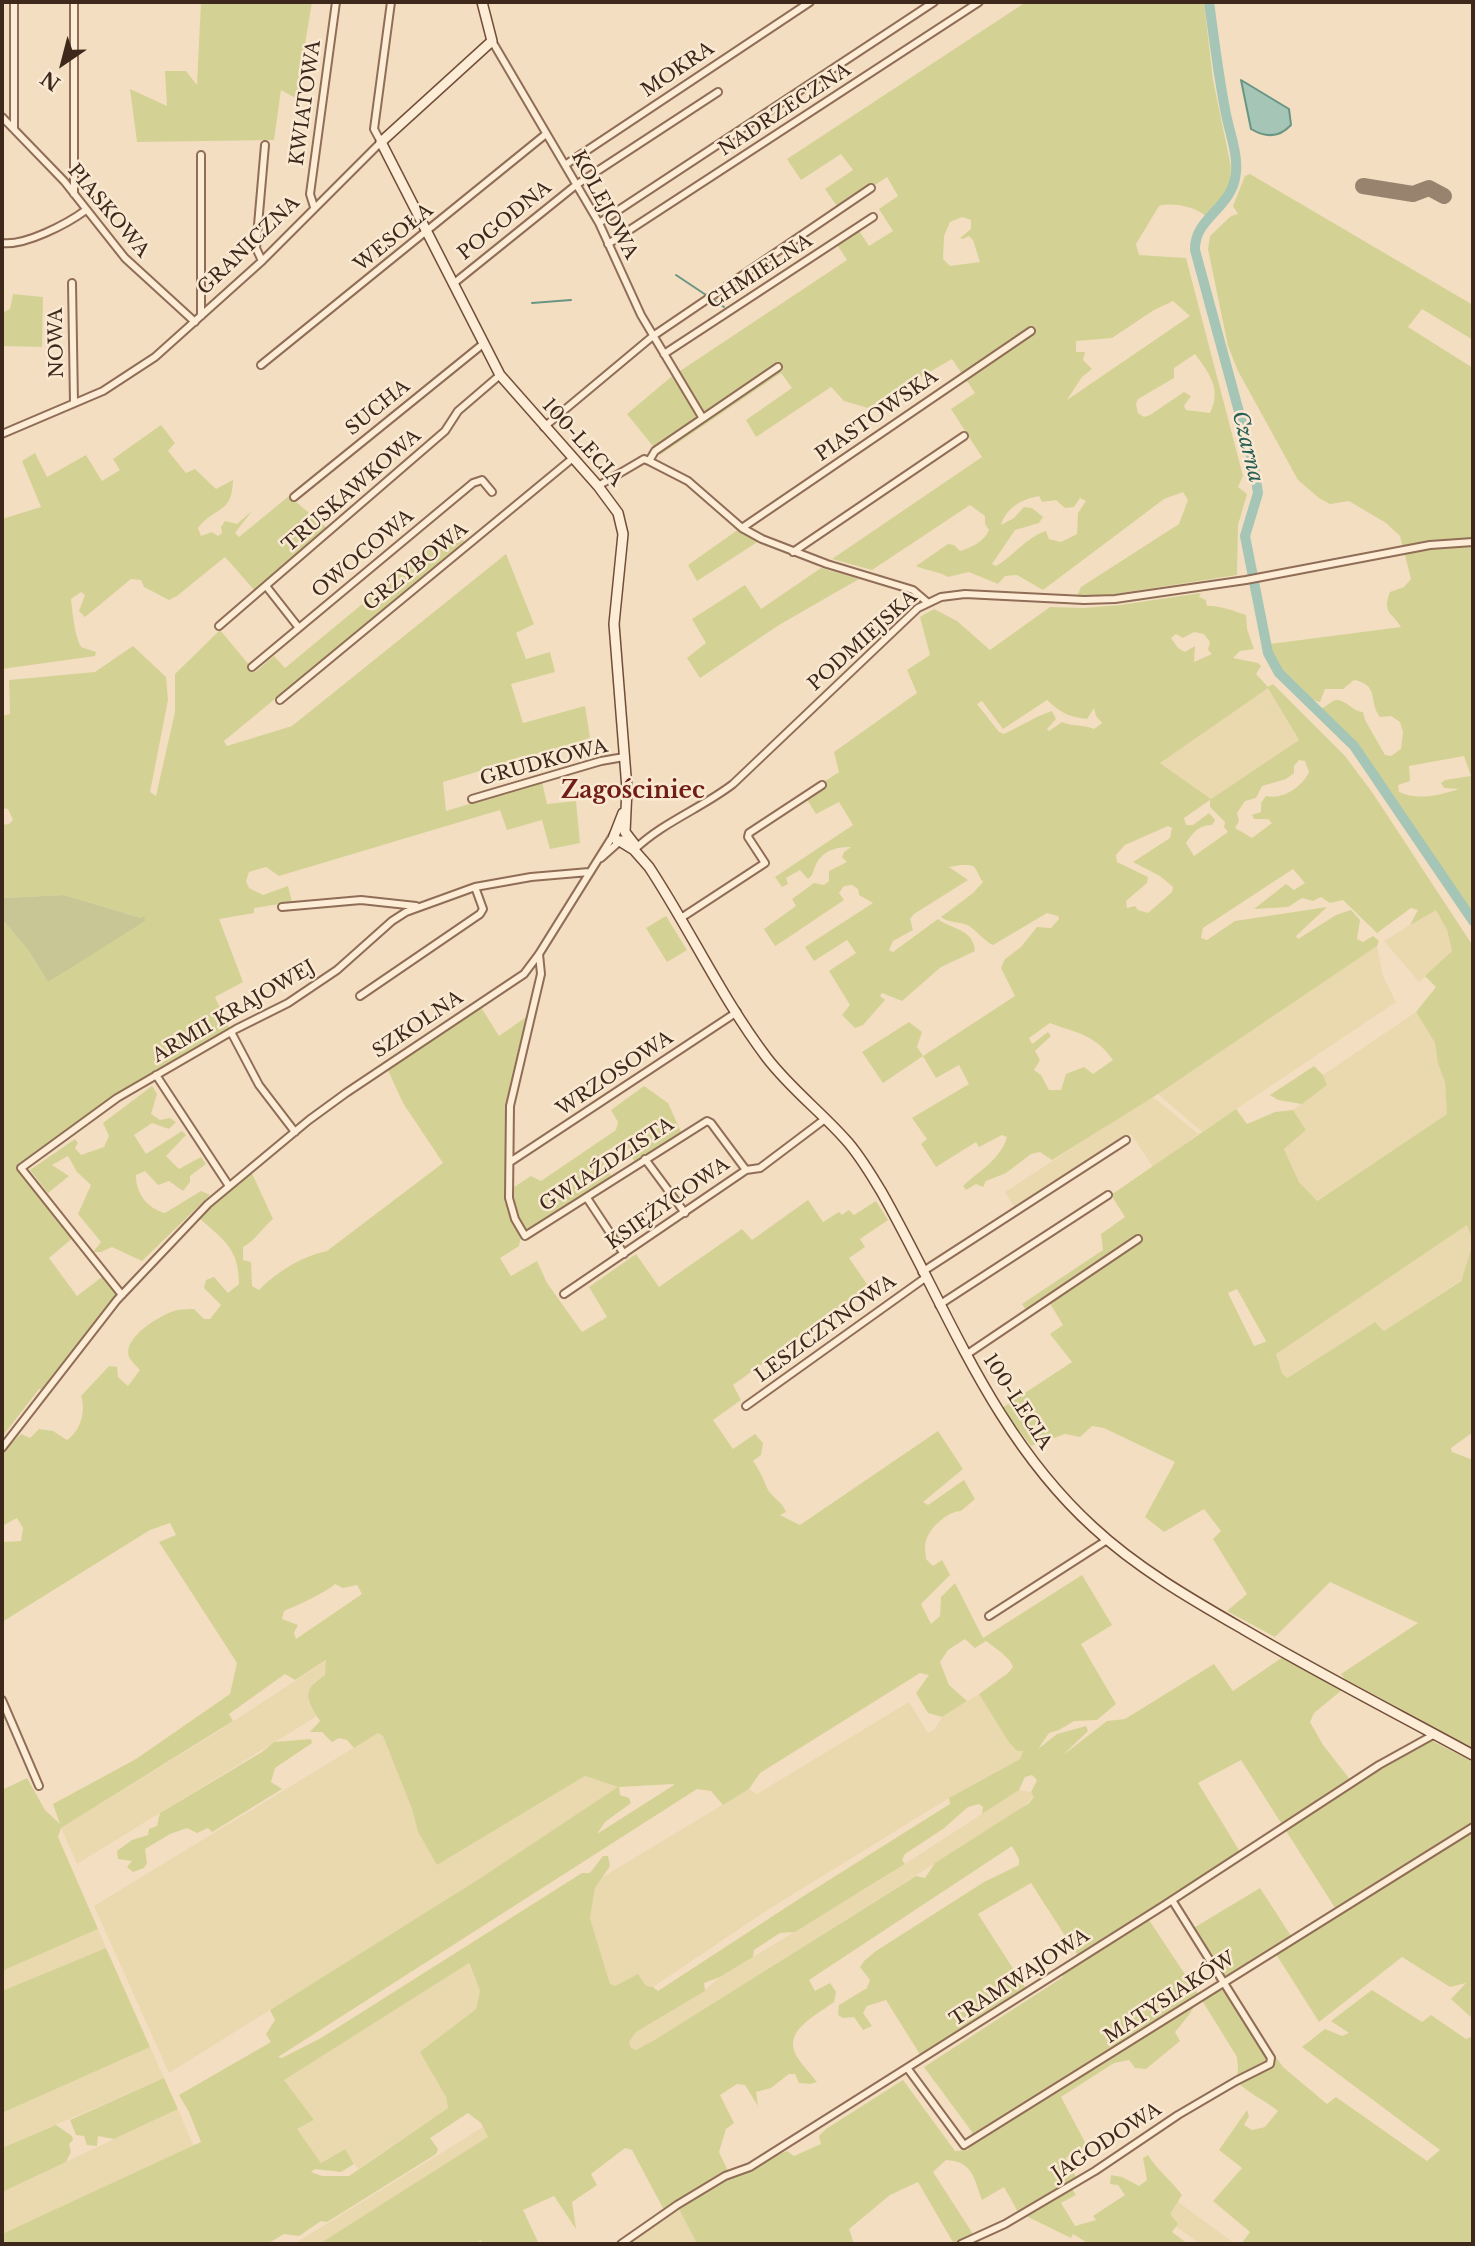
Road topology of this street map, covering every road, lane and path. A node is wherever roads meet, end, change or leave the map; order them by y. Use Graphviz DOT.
graph roads {
  1 [pos="14,2"];
  2 [pos="74,2"];
  3 [pos="336,2"];
  4 [pos="391,2"];
  5 [pos="810,2"];
  6 [pos="934,2"];
  7 [pos="979,2"];
  8 [pos="483,3"];
  9 [pos="492,41"];
  10 [pos="718,92"];
  11 [pos="2,117"];
  12 [pos="14,130"];
  13 [pos="546,134"];
  14 [pos="381,142"];
  15 [pos="265,145"];
  16 [pos="201,155"];
  17 [pos="565,165"];
  18 [pos="576,185"];
  19 [pos="871,188"];
  20 [pos="74,194"];
  21 [pos="314,207"];
  22 [pos="86,210"];
  23 [pos="873,217"];
  24 [pos="599,223"];
  25 [pos="427,231"];
  26 [pos="2,243"];
  27 [pos="608,244"];
  28 [pos="262,261"];
  29 [pos="72,283"];
  30 [pos="453,284"];
  31 [pos="201,316"];
  32 [pos="195,322"];
  33 [pos="1031,331"];
  34 [pos="653,336"];
  35 [pos="483,344"];
  36 [pos="664,354"];
  37 [pos="261,365"];
  38 [pos="778,367"];
  39 [pos="500,375"];
  40 [pos="74,403"];
  41 [pos="702,417"];
  42 [pos="544,426"];
  43 [pos="2,435"];
  44 [pos="964,436"];
  45 [pos="573,458"];
  46 [pos="649,461"];
  47 [pos="598,486"];
  48 [pos="492,492"];
  49 [pos="294,497"];
  50 [pos="742,528"];
  51 [pos="1473,542"];
  52 [pos="793,552"];
  53 [pos="266,586"];
  54 [pos="926,602"];
  55 [pos="219,626"];
  56 [pos="299,628"];
  57 [pos="252,667"];
  58 [pos="280,699"];
  59 [pos="624,757"];
  60 [pos="822,786"];
  61 [pos="472,799"];
  62 [pos="620,836"];
  63 [pos="636,848"];
  64 [pos="589,872"];
  65 [pos="475,887"];
  66 [pos="418,906"];
  67 [pos="282,907"];
  68 [pos="681,918"];
  69 [pos="539,954"];
  70 [pos="360,996"];
  71 [pos="737,1012"];
  72 [pos="231,1032"];
  73 [pos="156,1075"];
  74 [pos="825,1119"];
  75 [pos="295,1132"];
  76 [pos="1126,1140"];
  77 [pos="645,1159"];
  78 [pos="510,1163"];
  79 [pos="746,1170"];
  80 [pos="229,1186"];
  81 [pos="1108,1195"];
  82 [pos="587,1198"];
  83 [pos="685,1213"];
  84 [pos="1138,1239"];
  85 [pos="624,1254"];
  86 [pos="924,1275"];
  87 [pos="564,1294"];
  88 [pos="122,1295"];
  89 [pos="939,1306"];
  90 [pos="966,1355"];
  91 [pos="746,1406"];
  92 [pos="2,1448"];
  93 [pos="1107,1540"];
  94 [pos="989,1616"];
  95 [pos="2,1700"];
  96 [pos="1435,1734"];
  97 [pos="1473,1755"];
  98 [pos="39,1786"];
  99 [pos="1473,1828"];
  100 [pos="1172,1900"];
  101 [pos="1223,1983"];
  102 [pos="908,2069"];
  103 [pos="621,2244"];
  104 [pos="961,2244"];
  1 -- 12 [label="street"];
  2 -- 20 [label="street"];
  3 -- 21 [label="street, KWIATOWA"];
  4 -- 14 [label="street"];
  5 -- 17 [label="street, MOKRA"];
  6 -- 24 [label="street"];
  7 -- 27 [label="street, NADRZECZNA"];
  8 -- 9 [label="street, KOLEJOWA"];
  9 -- 13 [label="street, KOLEJOWA"];
  9 -- 14 [label="street, GRANICZNA"];
  10 -- 18 [label="street, POGODNA"];
  11 -- 12 [label="street, PIASKOWA"];
  12 -- 20 [label="street, PIASKOWA"];
  13 -- 17 [label="street, KOLEJOWA"];
  13 -- 25 [label="street, WESOŁA"];
  14 -- 21 [label="street, GRANICZNA"];
  14 -- 25 [label="street, 100-LECIA"];
  15 -- 28 [label="street"];
  16 -- 31 [label="street"];
  17 -- 18 [label="street, KOLEJOWA"];
  18 -- 24 [label="street, KOLEJOWA"];
  18 -- 30 [label="street, POGODNA"];
  19 -- 34 [label="street"];
  20 -- 22 [label="street, PIASKOWA"];
  21 -- 28 [label="street, GRANICZNA"];
  22 -- 26 [label="street"];
  22 -- 32 [label="street, PIASKOWA"];
  23 -- 36 [label="street, CHMIELNA"];
  24 -- 27 [label="street, KOLEJOWA"];
  25 -- 30 [label="street, 100-LECIA"];
  25 -- 37 [label="street, WESOŁA"];
  27 -- 34 [label="street, KOLEJOWA"];
  28 -- 31 [label="street, GRANICZNA"];
  29 -- 40 [label="street, NOWA"];
  30 -- 35 [label="street, 100-LECIA"];
  31 -- 32 [label="street, GRANICZNA"];
  32 -- 40 [label="street, GRANICZNA"];
  33 -- 50 [label="street, PIASTOWSKA"];
  34 -- 36 [label="street, KOLEJOWA"];
  34 -- 42 [label="street"];
  35 -- 39 [label="street, 100-LECIA"];
  35 -- 49 [label="street, SUCHA"];
  36 -- 41 [label="street, KOLEJOWA"];
  38 -- 41 [label="street"];
  39 -- 42 [label="street, 100-LECIA"];
  39 -- 53 [label="street, TRUSKAWKOWA"];
  40 -- 43 [label="street, GRANICZNA"];
  41 -- 46 [label="street"];
  42 -- 45 [label="street, 100-LECIA"];
  44 -- 52 [label="street"];
  45 -- 47 [label="street, 100-LECIA"];
  45 -- 58 [label="street, GRZYBOWA"];
  46 -- 47 [label="street"];
  46 -- 50 [label="street"];
  47 -- 59 [label="street, 100-LECIA"];
  48 -- 56 [label="street, OWOCOWA"];
  50 -- 52 [label="street"];
  51 -- 54 [label="street, PODMIEJSKA"];
  52 -- 54 [label="street"];
  53 -- 55 [label="street, TRUSKAWKOWA"];
  53 -- 56 [label="street"];
  54 -- 63 [label="street, PODMIEJSKA"];
  56 -- 57 [label="street, OWOCOWA"];
  59 -- 61 [label="street, GRUDKOWA"];
  59 -- 62 [label="street, 100-LECIA"];
  60 -- 68 [label="street"];
  62 -- 63 [label="street, 100-LECIA"];
  62 -- 64 [label="street, SZKOLNA"];
  63 -- 68 [label="street, 100-LECIA"];
  64 -- 65 [label="street, ARMII KRAJOWEJ"];
  64 -- 69 [label="street, SZKOLNA"];
  65 -- 66 [label="street, ARMII KRAJOWEJ"];
  65 -- 70 [label="street"];
  66 -- 67 [label="street"];
  66 -- 72 [label="street, ARMII KRAJOWEJ"];
  68 -- 71 [label="street, 100-LECIA"];
  69 -- 75 [label="street, SZKOLNA"];
  69 -- 78 [label="street"];
  71 -- 74 [label="street, 100-LECIA"];
  71 -- 78 [label="street, WRZOSOWA"];
  72 -- 73 [label="street, ARMII KRAJOWEJ"];
  72 -- 75 [label="street"];
  73 -- 80 [label="street"];
  73 -- 88 [label="street, ARMII KRAJOWEJ"];
  74 -- 79 [label="street, KSIĘŻYCOWA"];
  74 -- 86 [label="street, 100-LECIA"];
  75 -- 80 [label="street, SZKOLNA"];
  76 -- 86 [label="street, LESZCZYNOWA"];
  77 -- 79 [label="street, GWIAŹDZISTA"];
  77 -- 82 [label="street, GWIAŹDZISTA"];
  77 -- 83 [label="street"];
  78 -- 82 [label="street, GWIAŹDZISTA"];
  79 -- 83 [label="street, KSIĘŻYCOWA"];
  80 -- 88 [label="street, SZKOLNA"];
  81 -- 89 [label="street"];
  82 -- 85 [label="street"];
  83 -- 85 [label="street, KSIĘŻYCOWA"];
  84 -- 90 [label="street"];
  85 -- 87 [label="street, KSIĘŻYCOWA"];
  86 -- 89 [label="street, 100-LECIA"];
  86 -- 91 [label="street, LESZCZYNOWA"];
  88 -- 92 [label="street, SZKOLNA"];
  89 -- 90 [label="street, 100-LECIA"];
  90 -- 93 [label="street, 100-LECIA"];
  93 -- 94 [label="street"];
  93 -- 96 [label="street, 100-LECIA"];
  95 -- 98 [label="street"];
  96 -- 97 [label="street, 100-LECIA"];
  96 -- 100 [label="street, TRAMWAJOWA"];
  99 -- 101 [label="street, MATYSIAKÓW"];
  100 -- 101 [label="street"];
  100 -- 102 [label="street, TRAMWAJOWA"];
  101 -- 102 [label="street, MATYSIAKÓW"];
  101 -- 104 [label="street, JAGODOWA"];
  102 -- 103 [label="street, TRAMWAJOWA"];
}
